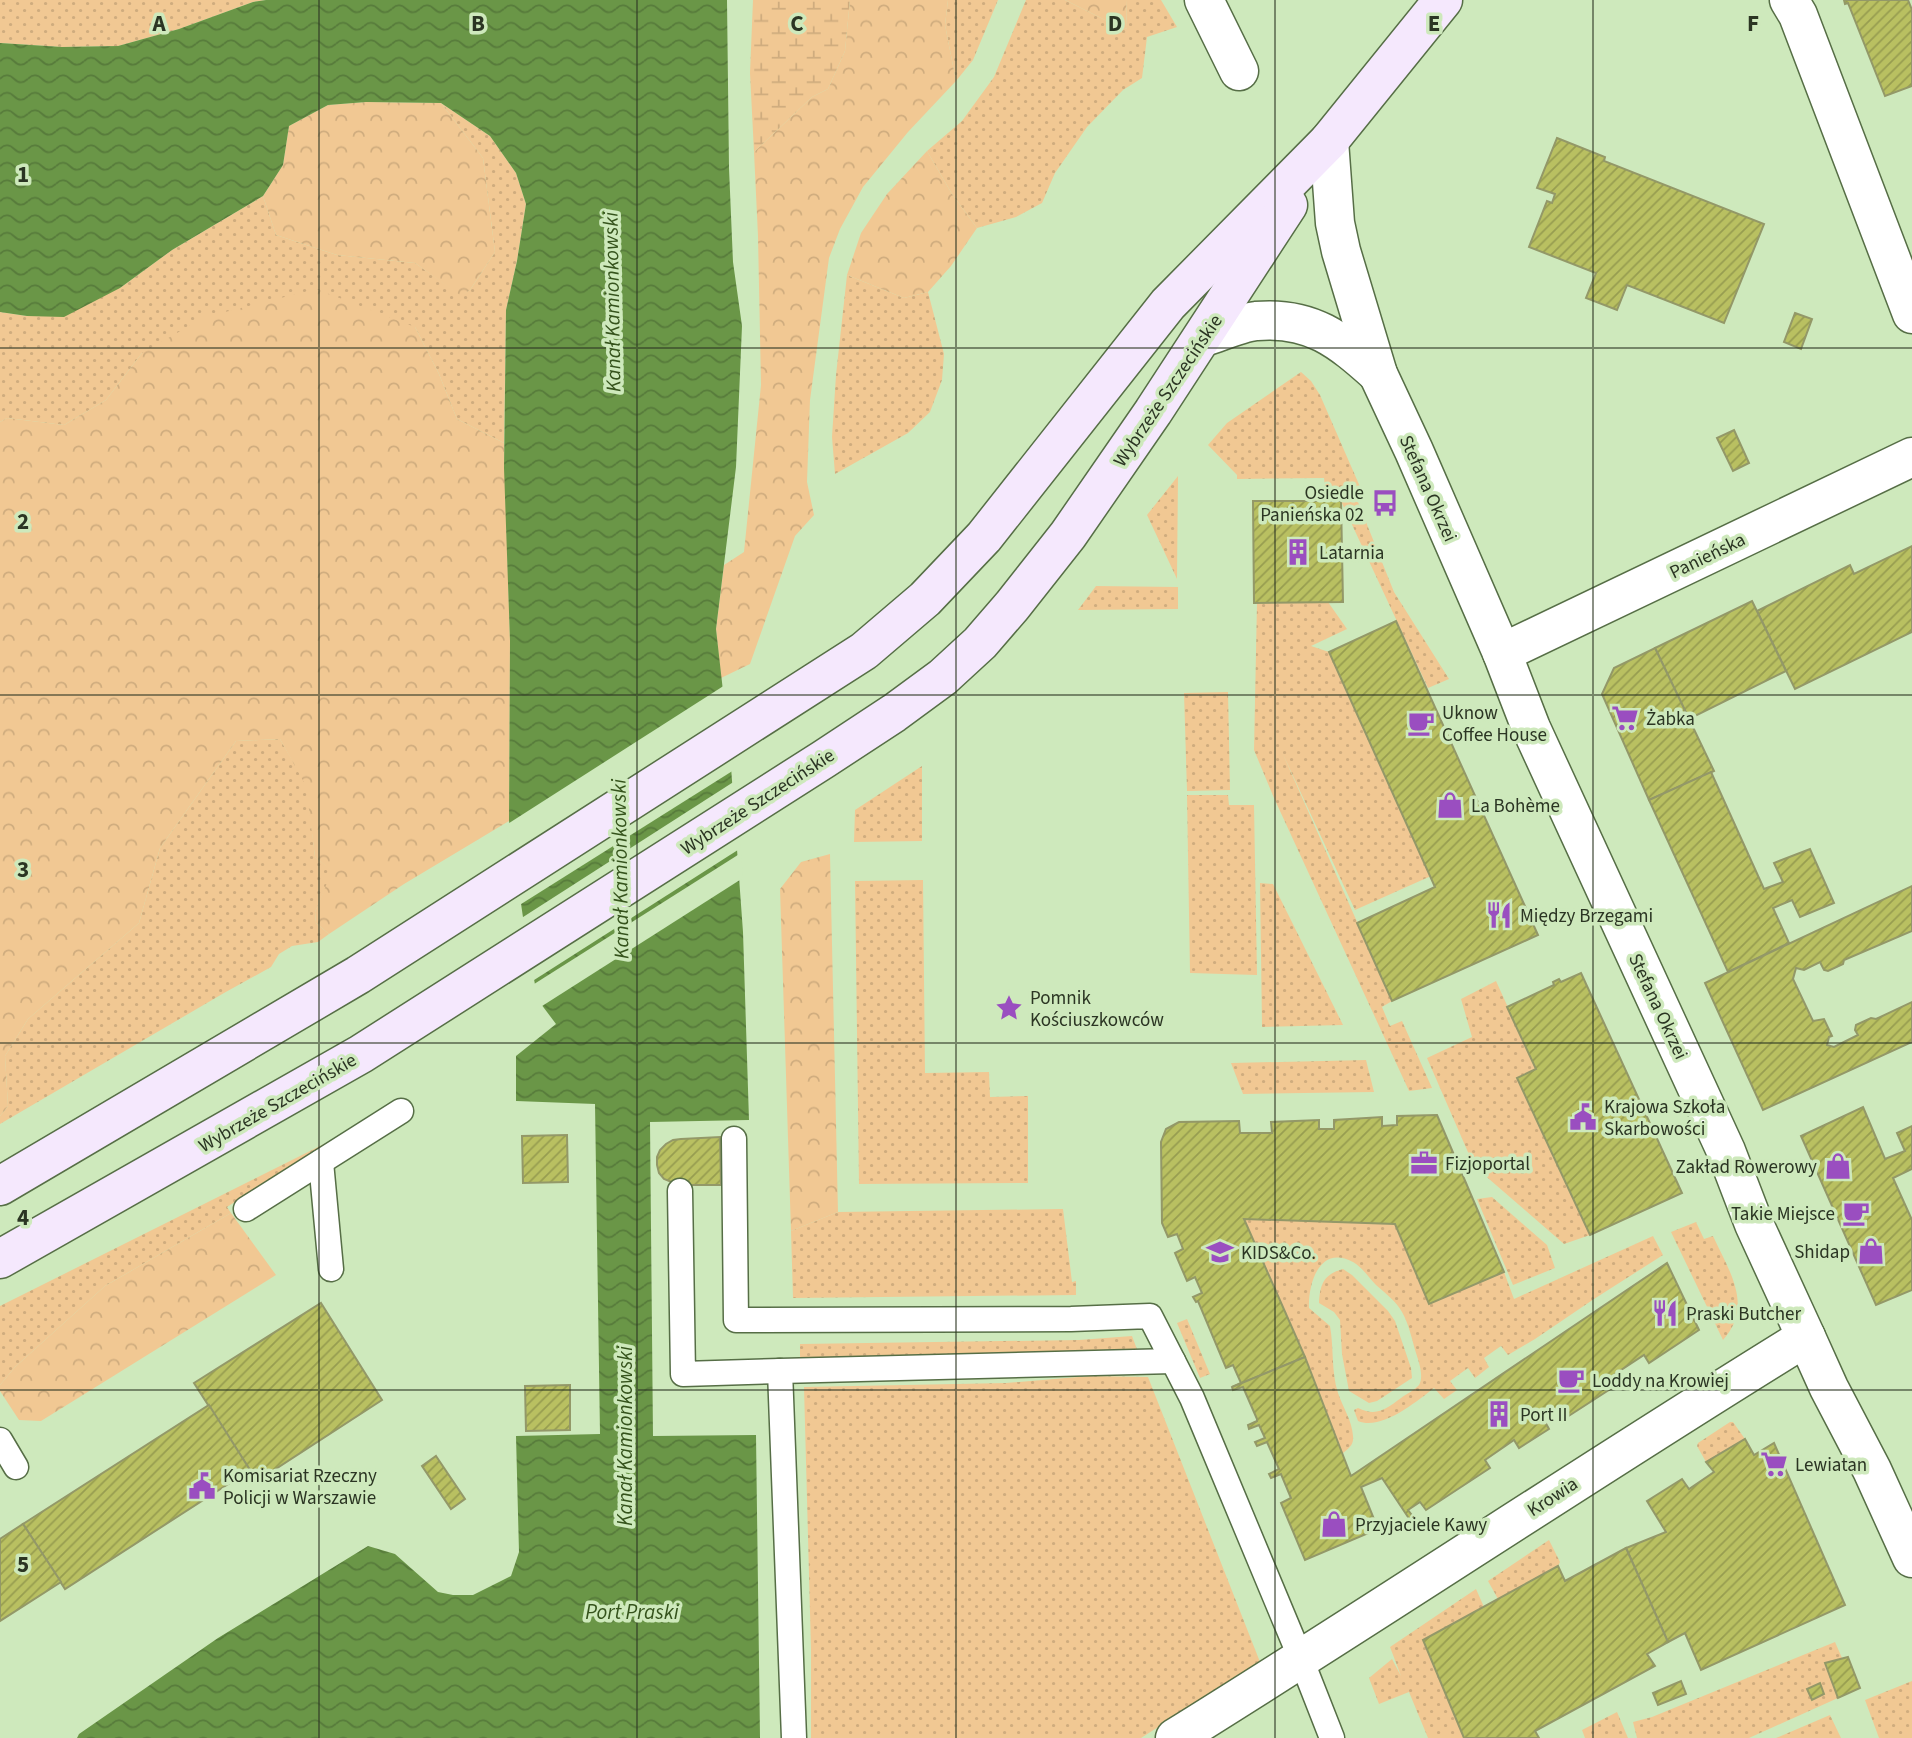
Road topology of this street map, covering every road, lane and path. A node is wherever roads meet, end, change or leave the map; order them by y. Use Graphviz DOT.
graph roads {
  1 [pos="1204,0"];
  2 [pos="1443,0"];
  3 [pos="1789,0"];
  4 [pos="1239,71"];
  5 [pos="1329,141"];
  6 [pos="1912,314"];
  7 [pos="1204,337"];
  8 [pos="1378,374"];
  9 [pos="1912,457"];
  10 [pos="1502,653"];
  11 [pos="401,1111"];
  12 [pos="734,1139"];
  13 [pos="321,1162"];
  14 [pos="0,1186"];
  15 [pos="680,1191"];
  16 [pos="246,1209"];
  17 [pos="0,1259"];
  18 [pos="331,1269"];
  19 [pos="1805,1337"];
  20 [pos="1172,1361"];
  21 [pos="780,1371"];
  22 [pos="0,1440"];
  23 [pos="16,1467"];
  24 [pos="1912,1558"];
  25 [pos="1301,1660"];
  26 [pos="794,1738"];
  27 [pos="1175,1738"];
  28 [pos="1332,1738"];
  1 -- 4 [label="street"];
  2 -- 5 [label="main road, Wybrzeże Szczecińskie"];
  3 -- 6 [label="street"];
  5 -- 7 [label="main road, Wybrzeże Szczecińskie"];
  5 -- 8 [label="street, Stefana Okrzei"];
  5 -- 14 [label="main road, Wybrzeże Szczecińskie"];
  7 -- 8 [label="street, Stefana Okrzei"];
  7 -- 17 [label="main road, Wybrzeże Szczecińskie"];
  8 -- 10 [label="street, Stefana Okrzei"];
  9 -- 10 [label="street, Panieńska"];
  10 -- 19 [label="street, Stefana Okrzei"];
  11 -- 13 [label="lane"];
  12 -- 20 [label="lane"];
  13 -- 16 [label="lane"];
  13 -- 18 [label="lane"];
  15 -- 21 [label="lane"];
  19 -- 24 [label="street, Stefana Okrzei"];
  19 -- 25 [label="street, Krowia"];
  20 -- 21 [label="lane"];
  20 -- 25 [label="lane"];
  21 -- 26 [label="lane"];
  22 -- 23 [label="lane"];
  25 -- 27 [label="street, Krowia"];
  25 -- 28 [label="lane"];
}
